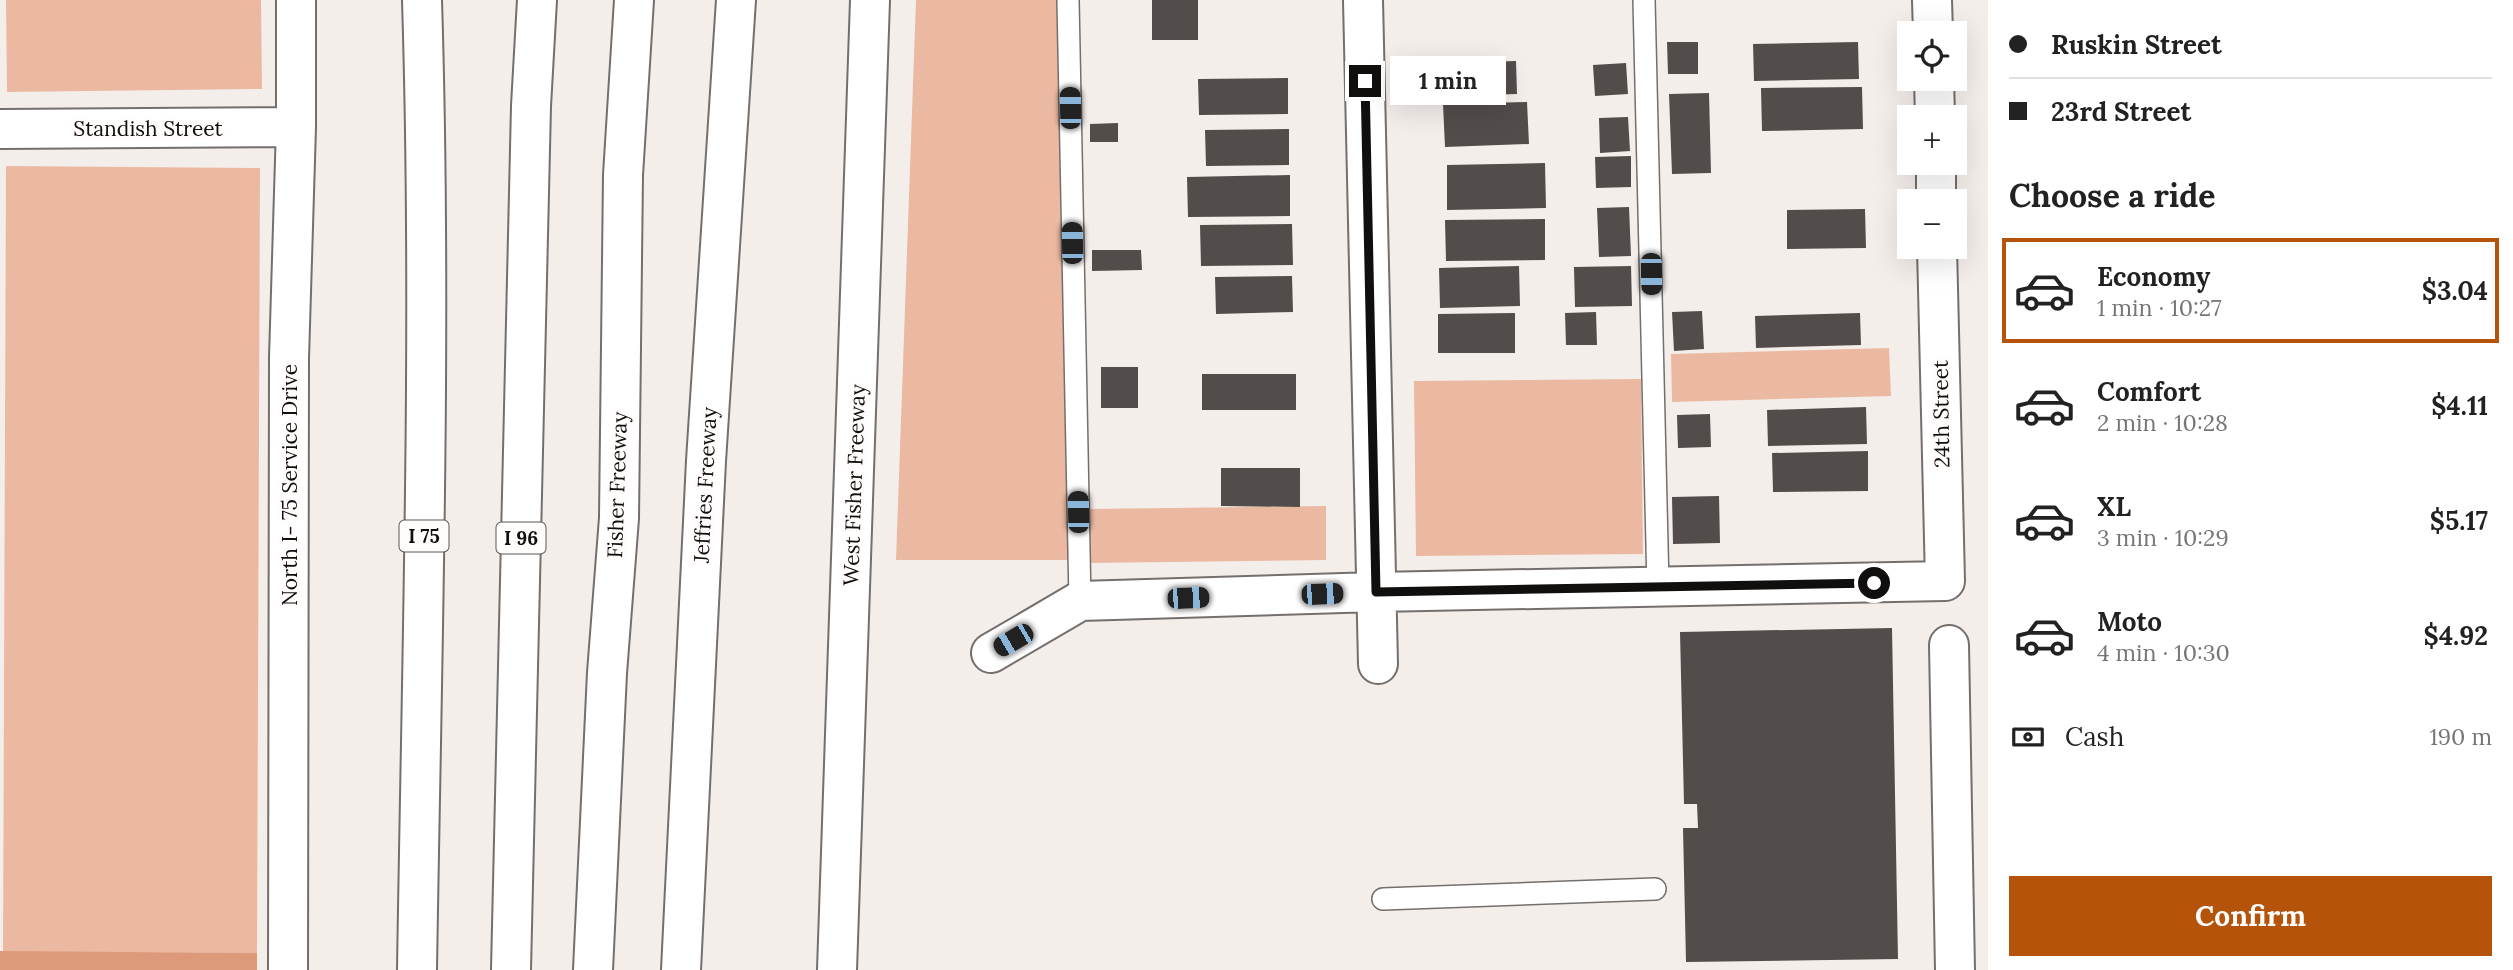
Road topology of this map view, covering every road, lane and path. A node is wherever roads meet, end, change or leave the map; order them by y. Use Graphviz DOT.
graph roads {
  1 [pos="296,0"];
  2 [pos="422,0"];
  3 [pos="537,0"];
  4 [pos="634,0"];
  5 [pos="736,0"];
  6 [pos="870,0"];
  7 [pos="1068,0"];
  8 [pos="1363,0"];
  9 [pos="1644,0"];
  10 [pos="1932,0"];
  11 [pos="1933,21"];
  12 [pos="296,127"];
  13 [pos="0,129"];
  14 [pos="1937,259"];
  15 [pos="1658,587"];
  16 [pos="1376,592"];
  17 [pos="1080,601"];
  18 [pos="1949,645"];
  19 [pos="991,653"];
  20 [pos="1378,664"];
  21 [pos="1655,889"];
  22 [pos="1382,899"];
  23 [pos="288,970"];
  24 [pos="417,970"];
  25 [pos="511,970"];
  26 [pos="593,970"];
  27 [pos="681,970"];
  28 [pos="837,970"];
  29 [pos="1955,970"];
  1 -- 12 [label="main road, North I- 75 Service Drive"];
  2 -- 24 [label="main road, I 75"];
  3 -- 25 [label="main road, I 96"];
  4 -- 26 [label="main road, Fisher Freeway"];
  5 -- 27 [label="main road, Jeffries Freeway"];
  6 -- 28 [label="main road, West Fisher Freeway"];
  7 -- 17 [label="lane"];
  8 -- 16 [label="main road"];
  9 -- 15 [label="lane"];
  10 -- 11 [label="main road"];
  12 -- 13 [label="main road, Standish Street"];
  12 -- 23 [label="main road, North I- 75 Service Drive"];
  14 -- 15 [label="main road, 24th Street"];
  15 -- 16 [label="main road"];
  16 -- 17 [label="main road"];
  16 -- 20 [label="main road"];
  17 -- 19 [label="main road"];
  18 -- 29 [label="main road"];
  21 -- 22 [label="lane"];
}
